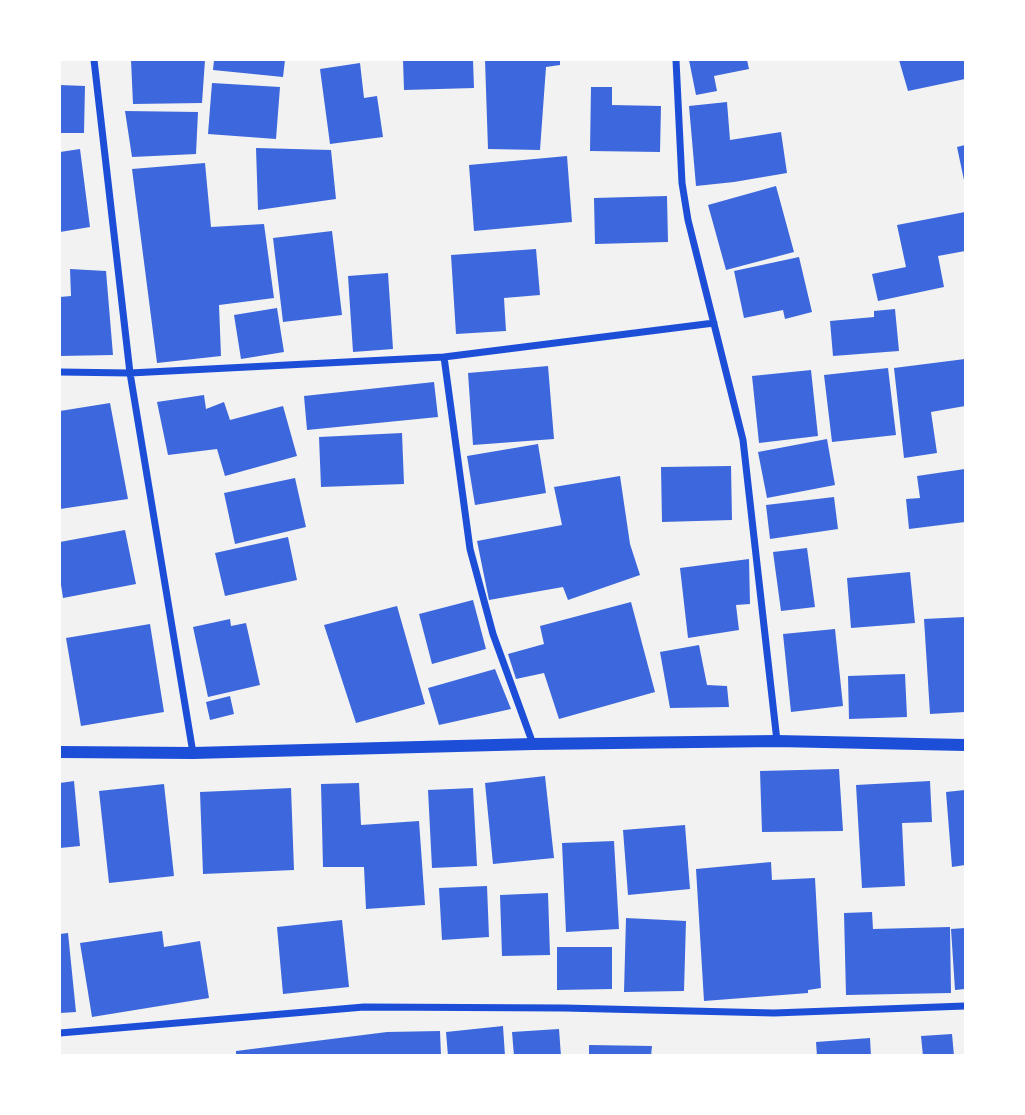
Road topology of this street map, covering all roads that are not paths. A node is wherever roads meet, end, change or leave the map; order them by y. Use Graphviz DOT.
graph roads {
  1 [pos="94,60"];
  2 [pos="676,60"];
  3 [pos="714,323"];
  4 [pos="444,357"];
  5 [pos="60,372"];
  6 [pos="131,373"];
  7 [pos="777,741"];
  8 [pos="533,744"];
  9 [pos="965,745"];
  10 [pos="60,752"];
  11 [pos="192,753"];
  12 [pos="965,1006"];
  13 [pos="60,1032"];
  1 -- 6 [label="street"];
  2 -- 3 [label="street"];
  3 -- 4 [label="street"];
  3 -- 7 [label="street"];
  4 -- 6 [label="street"];
  4 -- 8 [label="street"];
  5 -- 6 [label="street"];
  6 -- 11 [label="street"];
  7 -- 8 [label="street"];
  7 -- 9 [label="street"];
  8 -- 11 [label="street"];
  10 -- 11 [label="street"];
  12 -- 13 [label="street"];
}
